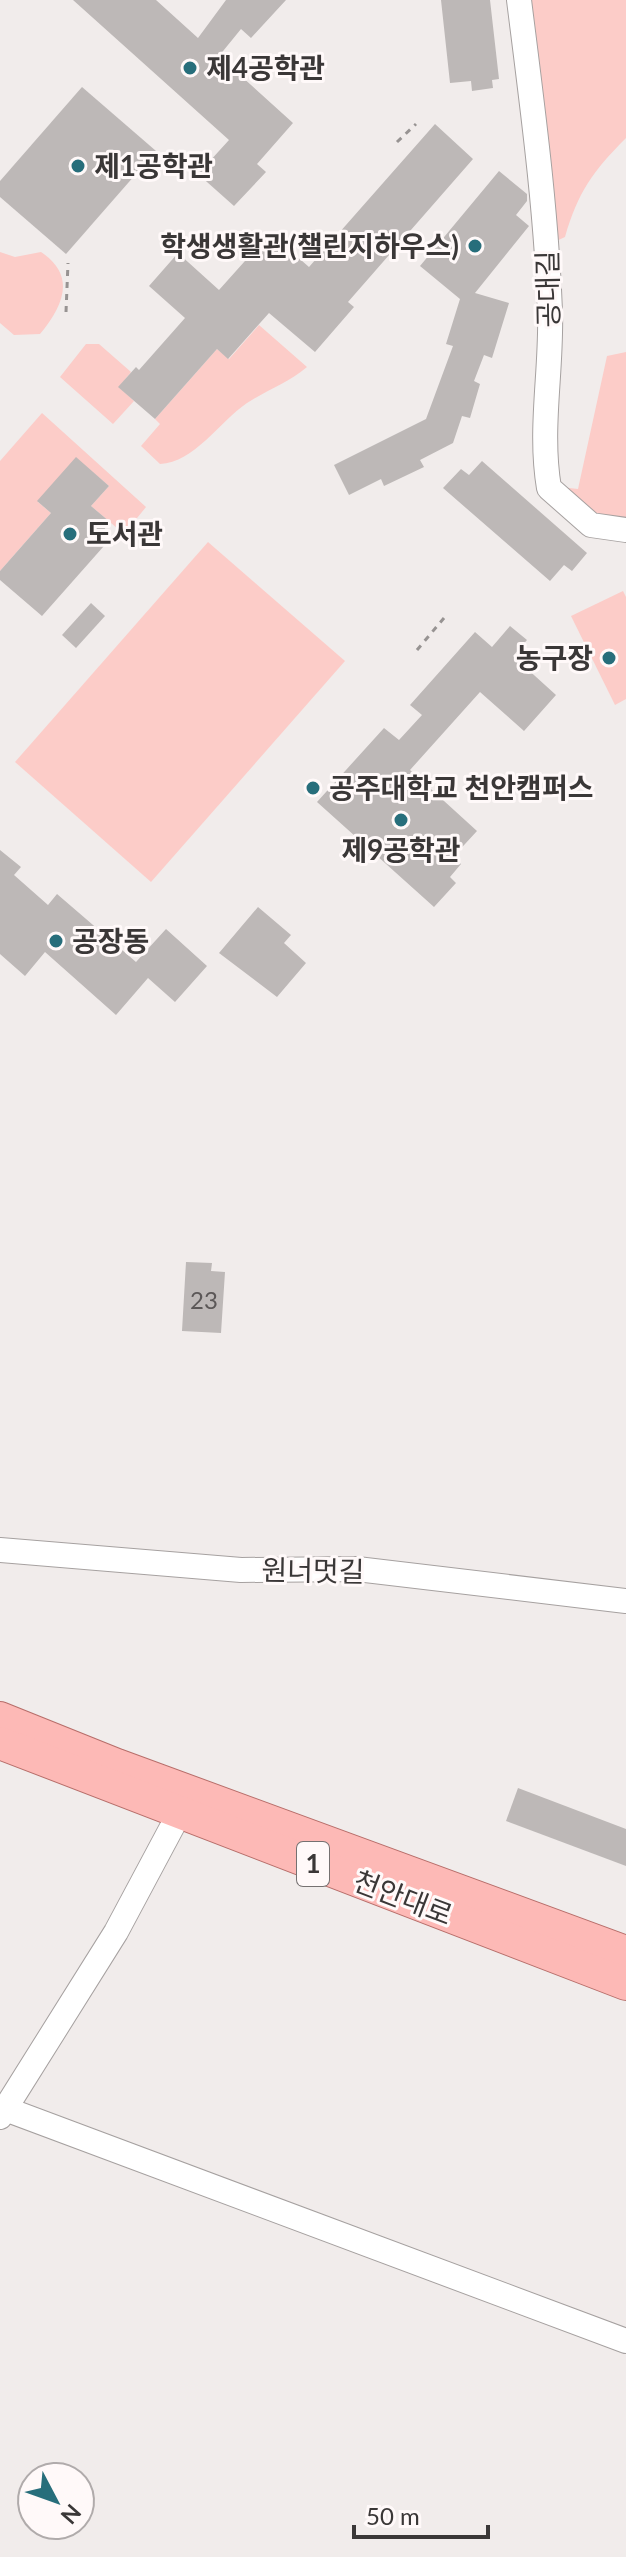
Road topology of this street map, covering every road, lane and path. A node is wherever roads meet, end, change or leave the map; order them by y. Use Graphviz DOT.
graph roads {
  1 [pos="519,0"];
  2 [pos="416,124"];
  3 [pos="397,142"];
  4 [pos="68,263"];
  5 [pos="66,312"];
  6 [pos="626,530"];
  7 [pos="444,618"];
  8 [pos="417,650"];
  9 [pos="0,1550"];
  10 [pos="626,1601"];
  11 [pos="0,1718"];
  12 [pos="0,1743"];
  13 [pos="179,1814"];
  14 [pos="626,1952"];
  15 [pos="626,1984"];
  16 [pos="2,2111"];
  17 [pos="626,2341"];
  1 -- 6 [label="street, 공대길"];
  2 -- 3 [label="path"];
  4 -- 5 [label="path"];
  7 -- 8 [label="path"];
  9 -- 10 [label="street, 원너멋길"];
  11 -- 14 [label="main road, 천안대로 / 1"];
  12 -- 13 [label="main road, 천안대로 / 1"];
  13 -- 15 [label="main road, 천안대로 / 1"];
  13 -- 16 [label="street"];
  16 -- 17 [label="street"];
}
